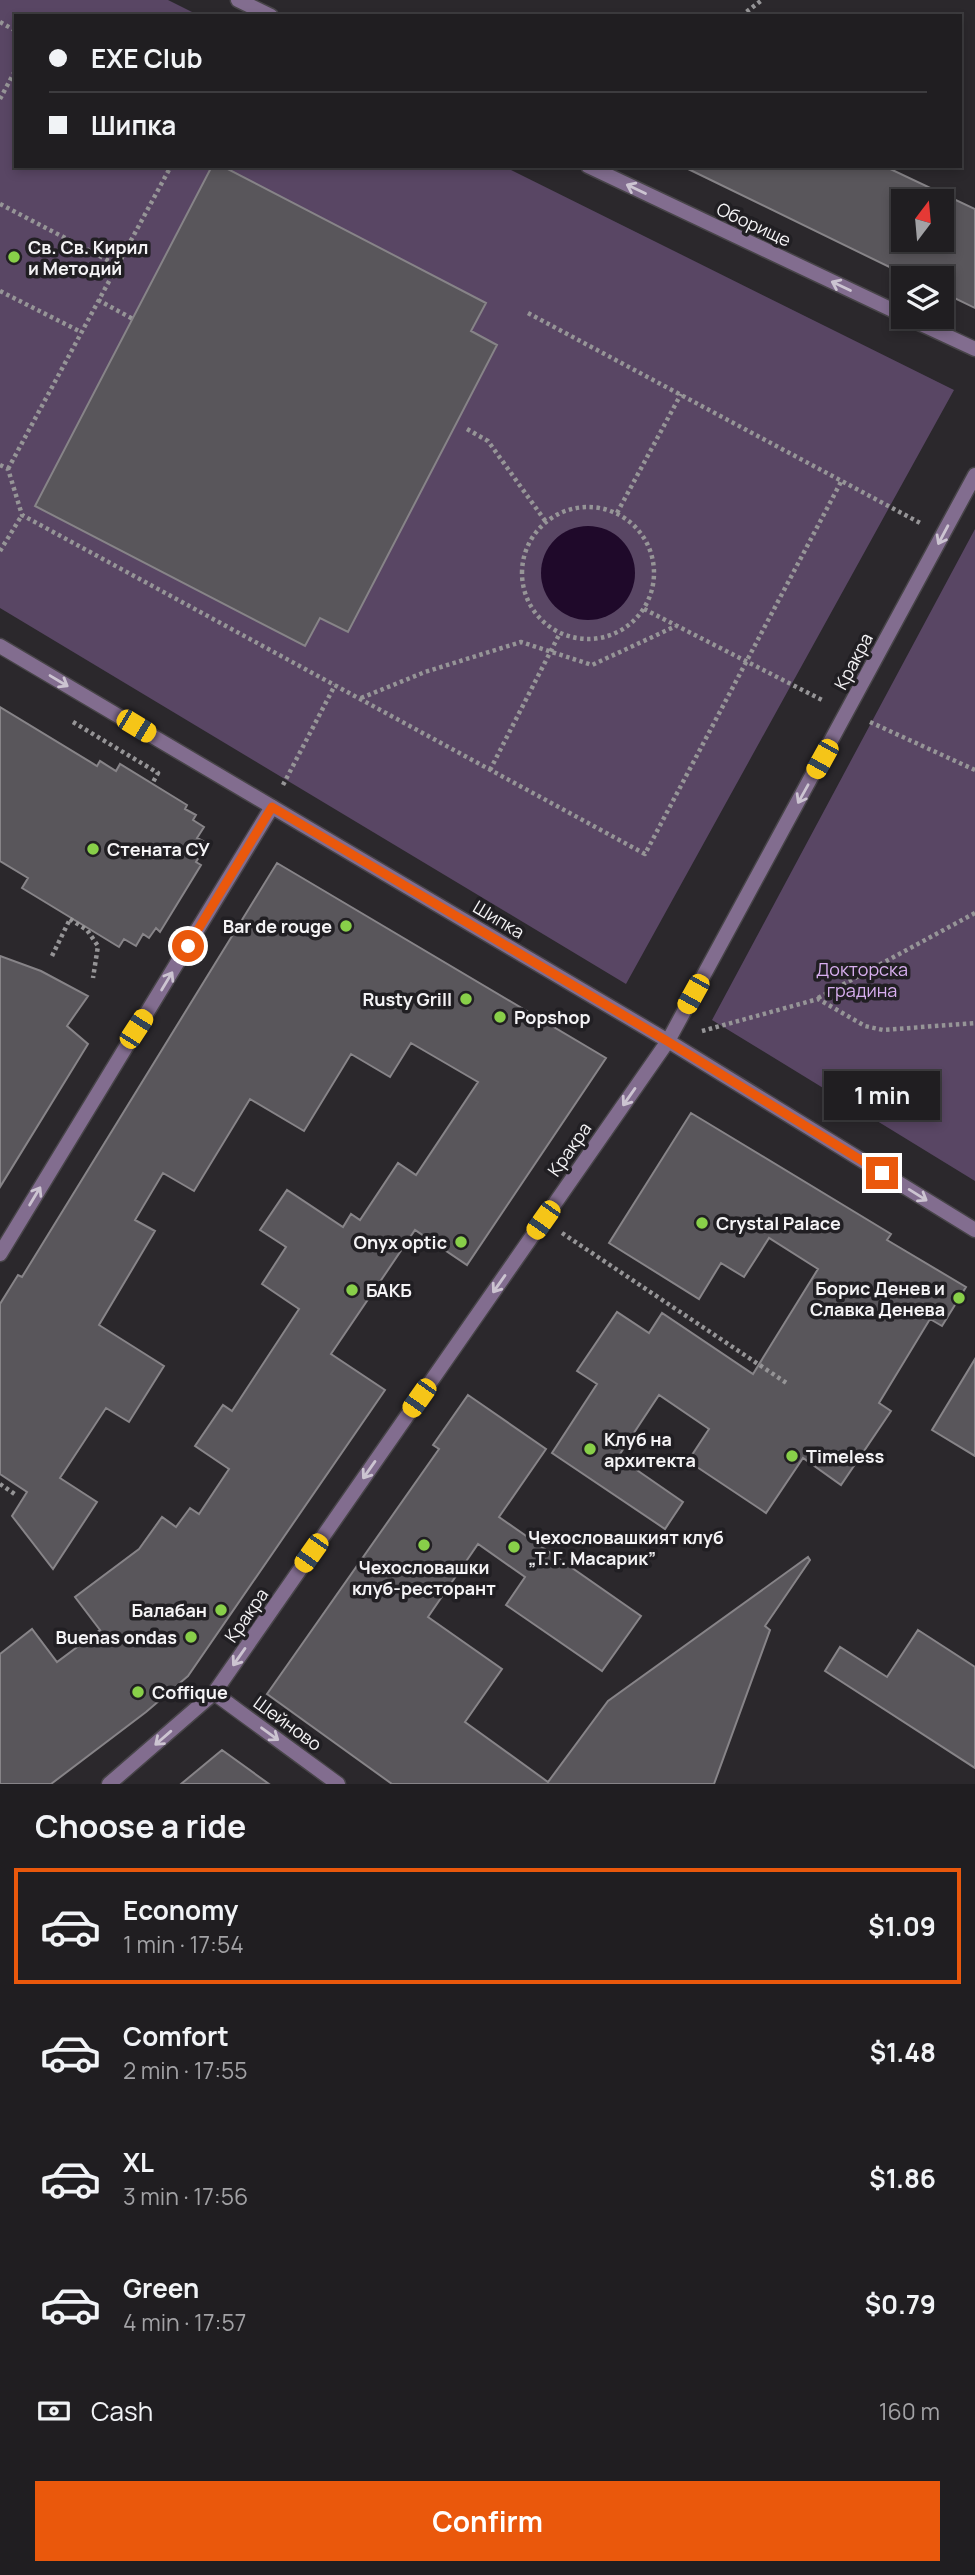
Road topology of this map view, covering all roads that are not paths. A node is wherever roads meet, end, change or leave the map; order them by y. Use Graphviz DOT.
graph roads {
  1 [pos="238,0"];
  2 [pos="267,14"];
  3 [pos="592,168"];
  4 [pos="891,310"];
  5 [pos="932,329"];
  6 [pos="975,349"];
  7 [pos="975,475"];
  8 [pos="0,646"];
  9 [pos="272,807"];
  10 [pos="667,1041"];
  11 [pos="975,1230"];
  12 [pos="0,1254"];
  13 [pos="214,1693"];
  14 [pos="109,1784"];
  15 [pos="338,1784"];
  1 -- 2 [label="street"];
  4 -- 3 [label="street, Оборище, one-way"];
  5 -- 6 [label="street, Оборище"];
  7 -- 10 [label="street, Кракра, one-way"];
  8 -- 9 [label="street, Шипка, one-way"];
  9 -- 10 [label="street, Шипка"];
  12 -- 9 [label="street, one-way"];
  10 -- 11 [label="street, Шипка, one-way"];
  10 -- 13 [label="street, Кракра, one-way"];
  13 -- 14 [label="street, Кракра, one-way"];
  13 -- 15 [label="street, Шейново, one-way"];
}
